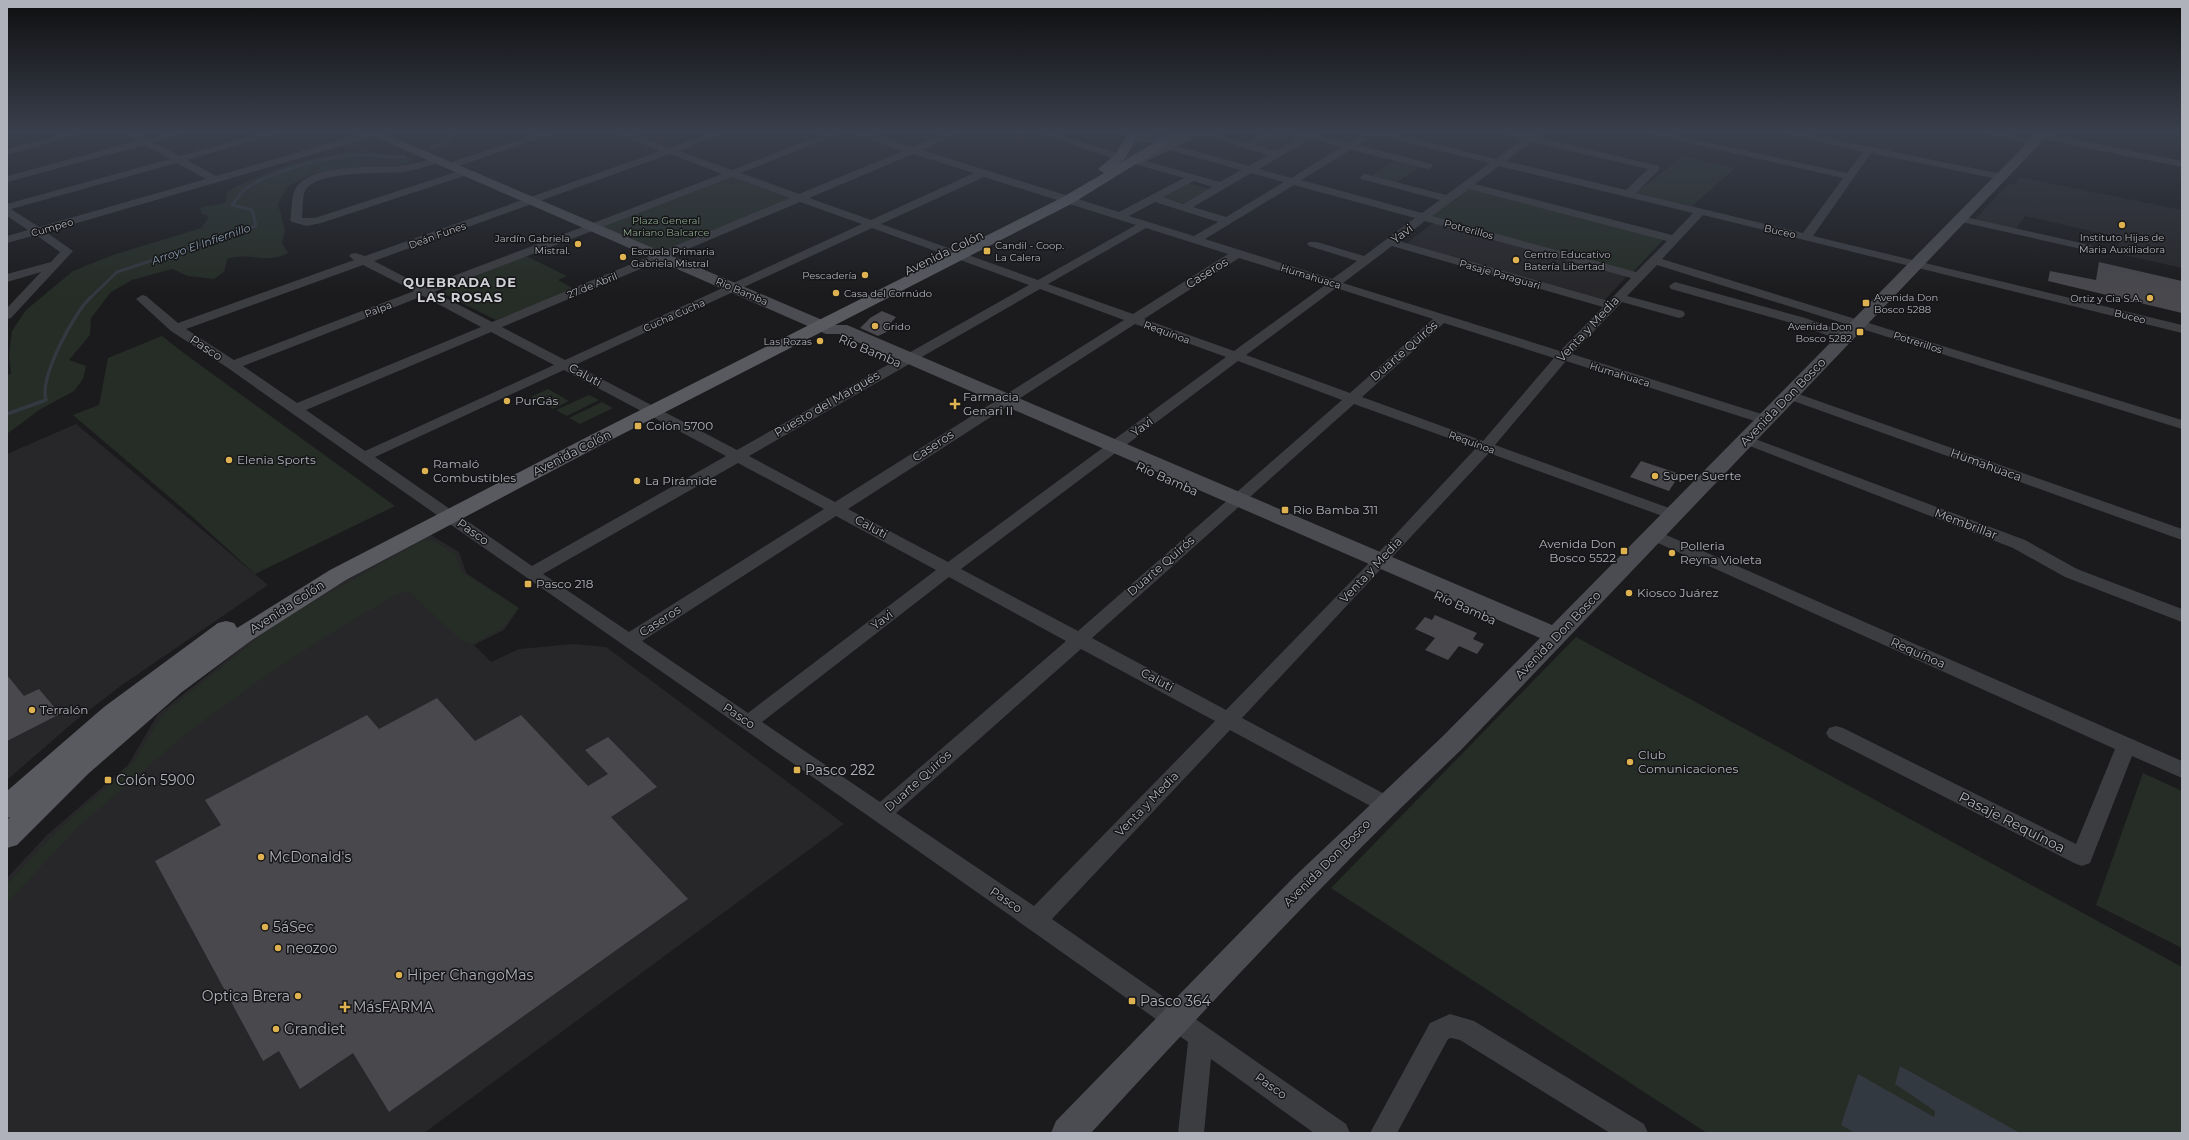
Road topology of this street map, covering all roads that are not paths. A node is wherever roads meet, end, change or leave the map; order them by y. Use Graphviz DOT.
graph roads {
  1 [pos="83,186"];
  2 [pos="194,186"];
  3 [pos="304,186"];
  4 [pos="423,186"];
  5 [pos="494,186"];
  6 [pos="561,186"];
  7 [pos="700,186"];
  8 [pos="766,186"];
  9 [pos="828,186"];
  10 [pos="955,186"];
  11 [pos="1025,186"];
  12 [pos="1079,186"];
  13 [pos="1085,186"];
  14 [pos="1176,186"];
  15 [pos="1221,186"];
  16 [pos="1284,186"];
  17 [pos="1312,186"];
  18 [pos="1351,186"];
  19 [pos="1401,186"];
  20 [pos="1465,186"];
  21 [pos="1472,186"];
  22 [pos="1591,186"];
  23 [pos="1637,186"];
  24 [pos="1842,186"];
  25 [pos="1993,186"];
  26 [pos="1340,194"];
  27 [pos="1627,195"];
  28 [pos="799,198"];
  29 [pos="1062,198"];
  30 [pos="1154,198"];
  31 [pos="525,199"];
  32 [pos="1448,199"];
  33 [pos="7,207"];
  34 [pos="1183,208"];
  35 [pos="7,211"];
  36 [pos="1700,212"];
  37 [pos="1120,216"];
  38 [pos="1424,217"];
  39 [pos="1961,219"];
  40 [pos="1227,221"];
  41 [pos="1144,224"];
  42 [pos="871,225"];
  43 [pos="591,228"];
  44 [pos="37,231"];
  45 [pos="1806,237"];
  46 [pos="1674,239"];
  47 [pos="7,240"];
  48 [pos="1196,240"];
  49 [pos="1390,242"];
  50 [pos="1313,244"];
  51 [pos="2090,248"];
  52 [pos="1238,253"];
  53 [pos="954,254"];
  54 [pos="359,258"];
  55 [pos="660,258"];
  56 [pos="1366,260"];
  57 [pos="1654,260"];
  58 [pos="55,264"];
  59 [pos="1917,264"];
  60 [pos="1638,276"];
  61 [pos="7,278"];
  62 [pos="1038,284"];
  63 [pos="1335,284"];
  64 [pos="1675,286"];
  65 [pos="735,288"];
  66 [pos="424,292"];
  67 [pos="142,299"];
  68 [pos="1615,301"];
  69 [pos="1679,314"];
  70 [pos="7,315"];
  71 [pos="1442,318"];
  72 [pos="1133,319"];
  73 [pos="1860,323"];
  74 [pos="171,324"];
  75 [pos="821,325"];
  76 [pos="491,326"];
  77 [pos="2182,329"];
  78 [pos="1846,337"];
  79 [pos="1563,356"];
  80 [pos="1237,357"];
  81 [pos="904,360"];
  82 [pos="233,365"];
  83 [pos="565,365"];
  84 [pos="1790,395"];
  85 [pos="1351,398"];
  86 [pos="1002,402"];
  87 [pos="295,408"];
  88 [pos="647,408"];
  89 [pos="1766,420"];
  90 [pos="2182,425"];
  91 [pos="1746,440"];
  92 [pos="1486,447"];
  93 [pos="1112,449"];
  94 [pos="735,456"];
  95 [pos="364,457"];
  96 [pos="1235,503"];
  97 [pos="835,508"];
  98 [pos="443,512"];
  99 [pos="1674,515"];
  100 [pos="1655,535"];
  101 [pos="2182,535"];
  102 [pos="1378,564"];
  103 [pos="949,569"];
  104 [pos="531,574"];
  105 [pos="2182,616"];
  106 [pos="1078,638"];
  107 [pos="1552,640"];
  108 [pos="629,641"];
  109 [pos="1228,718"];
  110 [pos="749,722"];
  111 [pos="1836,733"];
  112 [pos="2126,746"];
  113 [pos="2182,770"];
  114 [pos="1385,804"];
  115 [pos="7,807"];
  116 [pos="880,815"];
  117 [pos="7,837"];
  118 [pos="1036,920"];
  119 [pos="1176,1018"];
  120 [pos="1202,1036"];
  121 [pos="1068,1133"];
  122 [pos="1191,1133"];
  123 [pos="1338,1133"];
  124 [pos="1383,1133"];
  125 [pos="1635,1133"];
  1 -- 33 [label="street"];
  2 -- 44 [label="street, Cumpeo"];
  3 -- 4 [label="street"];
  5 -- 31 [label="main road, Rio Bamba"];
  6 -- 31 [label="street, Deán Funes"];
  7 -- 43 [label="street, Palpa"];
  8 -- 28 [label="street, Requínoa"];
  9 -- 28 [label="street, 27 de Abril"];
  10 -- 42 [label="street, Cucha Cucha"];
  11 -- 29 [label="street, Humahuaca"];
  12 -- 29 [label="main road, Avenida Colón"];
  13 -- 29 [label="main road, Avenida Colón"];
  14 -- 30 [label="street"];
  15 -- 34 [label="street"];
  16 -- 40 [label="street"];
  17 -- 26 [label="street, Potrerillos"];
  18 -- 26 [label="street"];
  19 -- 32 [label="street"];
  20 -- 32 [label="street, Yavi"];
  21 -- 46 [label="street"];
  22 -- 27 [label="street, Buceo"];
  23 -- 27 [label="street"];
  24 -- 45 [label="street"];
  25 -- 39 [label="main road, Avenida Don Bosco"];
  26 -- 38 [label="street, Potrerillos"];
  27 -- 36 [label="street, Buceo"];
  28 -- 42 [label="street, Requínoa"];
  28 -- 55 [label="street, 27 de Abril"];
  29 -- 37 [label="street, Humahuaca"];
  29 -- 53 [label="main road, Avenida Colón"];
  30 -- 34 [label="street"];
  30 -- 37 [label="street"];
  31 -- 43 [label="main road, Rio Bamba"];
  31 -- 54 [label="street, Deán Funes"];
  32 -- 38 [label="street, Yavi"];
  34 -- 40 [label="street"];
  35 -- 44 [label="street"];
  36 -- 45 [label="street, Buceo"];
  36 -- 46 [label="street, Venta y Media"];
  37 -- 41 [label="street, Humahuaca"];
  38 -- 49 [label="street, Yavi"];
  38 -- 60 [label="street, Potrerillos"];
  39 -- 51 [label="street"];
  39 -- 59 [label="main road, Avenida Don Bosco"];
  40 -- 48 [label="street"];
  41 -- 48 [label="street, Humahuaca"];
  41 -- 62 [label="street, Puesto del Marqués"];
  42 -- 53 [label="street, Requínoa"];
  42 -- 65 [label="street, Cucha Cucha"];
  43 -- 55 [label="main road, Rio Bamba"];
  43 -- 66 [label="street, Palpa"];
  44 -- 47 [label="street, Cumpeo"];
  44 -- 58 [label="street"];
  45 -- 59 [label="street, Buceo"];
  46 -- 57 [label="street, Venta y Media"];
  48 -- 52 [label="street, Humahuaca"];
  49 -- 56 [label="street, Yavi"];
  49 -- 68 [label="street, Pasaje Paraguari"];
  50 -- 56 [label="street"];
  52 -- 63 [label="street, Humahuaca"];
  52 -- 72 [label="street, Caseros"];
  53 -- 62 [label="street, Requínoa"];
  53 -- 75 [label="main road, Avenida Colón"];
  54 -- 66 [label="street, Caluti"];
  54 -- 74 [label="street, Deán Funes"];
  55 -- 65 [label="main road, Rio Bamba"];
  55 -- 76 [label="street, 27 de Abril"];
  56 -- 63 [label="street, Yavi"];
  57 -- 60 [label="street, Venta y Media"];
  57 -- 73 [label="street, Potrerillos"];
  58 -- 61 [label="street"];
  58 -- 70 [label="street"];
  59 -- 73 [label="main road, Avenida Don Bosco"];
  59 -- 77 [label="street, Buceo"];
  60 -- 68 [label="street, Venta y Media"];
  62 -- 72 [label="street, Requínoa"];
  62 -- 81 [label="street, Puesto del Marqués"];
  63 -- 71 [label="street, Humahuaca"];
  63 -- 80 [label="street, Yavi"];
  64 -- 78 [label="street"];
  65 -- 75 [label="main road, Rio Bamba"];
  65 -- 83 [label="street, Cucha Cucha"];
  66 -- 76 [label="street, Caluti"];
  66 -- 82 [label="street, Palpa"];
  67 -- 74 [label="street, Pasco"];
  68 -- 69 [label="street, Pasaje Paraguari"];
  68 -- 79 [label="street, Venta y Media"];
  71 -- 79 [label="street, Humahuaca"];
  71 -- 85 [label="street, Duarte Quirós"];
  72 -- 80 [label="street, Requínoa"];
  72 -- 86 [label="street, Caseros"];
  73 -- 78 [label="main road, Avenida Don Bosco"];
  73 -- 90 [label="street, Potrerillos"];
  74 -- 82 [label="street, Pasco"];
  75 -- 81 [label="main road, Río Bamba"];
  75 -- 88 [label="main road, Avenida Colón"];
  76 -- 83 [label="street, Caluti"];
  76 -- 87 [label="street, 27 de Abril"];
  78 -- 84 [label="main road, Avenida Don Bosco"];
  79 -- 89 [label="street, Humahuaca"];
  79 -- 92 [label="street, Venta y Media"];
  80 -- 85 [label="street, Requínoa"];
  80 -- 93 [label="street, Yavi"];
  81 -- 86 [label="main road, Río Bamba"];
  81 -- 94 [label="street, Puesto del Marqués"];
  82 -- 87 [label="street, Pasco"];
  83 -- 88 [label="street, Caluti"];
  83 -- 95 [label="street, Cucha Cucha"];
  84 -- 89 [label="main road, Avenida Don Bosco"];
  84 -- 101 [label="street, Humahuaca"];
  85 -- 92 [label="street, Requínoa"];
  85 -- 96 [label="street, Duarte Quirós"];
  86 -- 93 [label="main road, Río Bamba"];
  86 -- 97 [label="street, Caseros"];
  87 -- 95 [label="street, Pasco"];
  88 -- 94 [label="street, Caluti"];
  88 -- 98 [label="main road, Avenida Colón"];
  89 -- 91 [label="main road, Avenida Don Bosco"];
  91 -- 99 [label="main road, Avenida Don Bosco"];
  91 -- 105 [label="street, Membrillar"];
  92 -- 99 [label="street, Requínoa"];
  92 -- 102 [label="street, Venta y Media"];
  93 -- 96 [label="main road, Río Bamba"];
  93 -- 103 [label="street, Yavi"];
  94 -- 97 [label="street, Caluti"];
  94 -- 104 [label="street, Puesto del Marqués"];
  95 -- 98 [label="street, Pasco"];
  96 -- 102 [label="main road, Río Bamba"];
  96 -- 106 [label="street, Duarte Quirós"];
  97 -- 103 [label="street, Caluti"];
  97 -- 108 [label="street, Caseros"];
  98 -- 104 [label="street, Pasco"];
  98 -- 115 [label="main road, Avenida Colón"];
  98 -- 117 [label="main road, Avenida Colón"];
  99 -- 100 [label="main road, Avenida Don Bosco"];
  100 -- 107 [label="main road, Avenida Don Bosco"];
  100 -- 112 [label="street, Requínoa"];
  102 -- 107 [label="main road, Río Bamba"];
  102 -- 109 [label="street, Venta y Media"];
  103 -- 106 [label="street, Caluti"];
  103 -- 110 [label="street, Yavi"];
  104 -- 108 [label="street, Pasco"];
  106 -- 109 [label="street, Caluti"];
  106 -- 116 [label="street, Duarte Quirós"];
  107 -- 114 [label="main road, Avenida Don Bosco"];
  108 -- 110 [label="street, Pasco"];
  109 -- 114 [label="street, Caluti"];
  109 -- 118 [label="street, Venta y Media"];
  110 -- 116 [label="street, Pasco"];
  111 -- 112 [label="street, Pasaje Requínoa"];
  112 -- 113 [label="street, Requínoa"];
  114 -- 119 [label="main road, Avenida Don Bosco"];
  116 -- 118 [label="street, Pasco"];
  118 -- 119 [label="street, Pasco"];
  119 -- 120 [label="street, Pasco"];
  119 -- 121 [label="main road, Avenida Don Bosco"];
  120 -- 122 [label="street"];
  120 -- 123 [label="street, Pasco"];
  124 -- 125 [label="street"];
}
